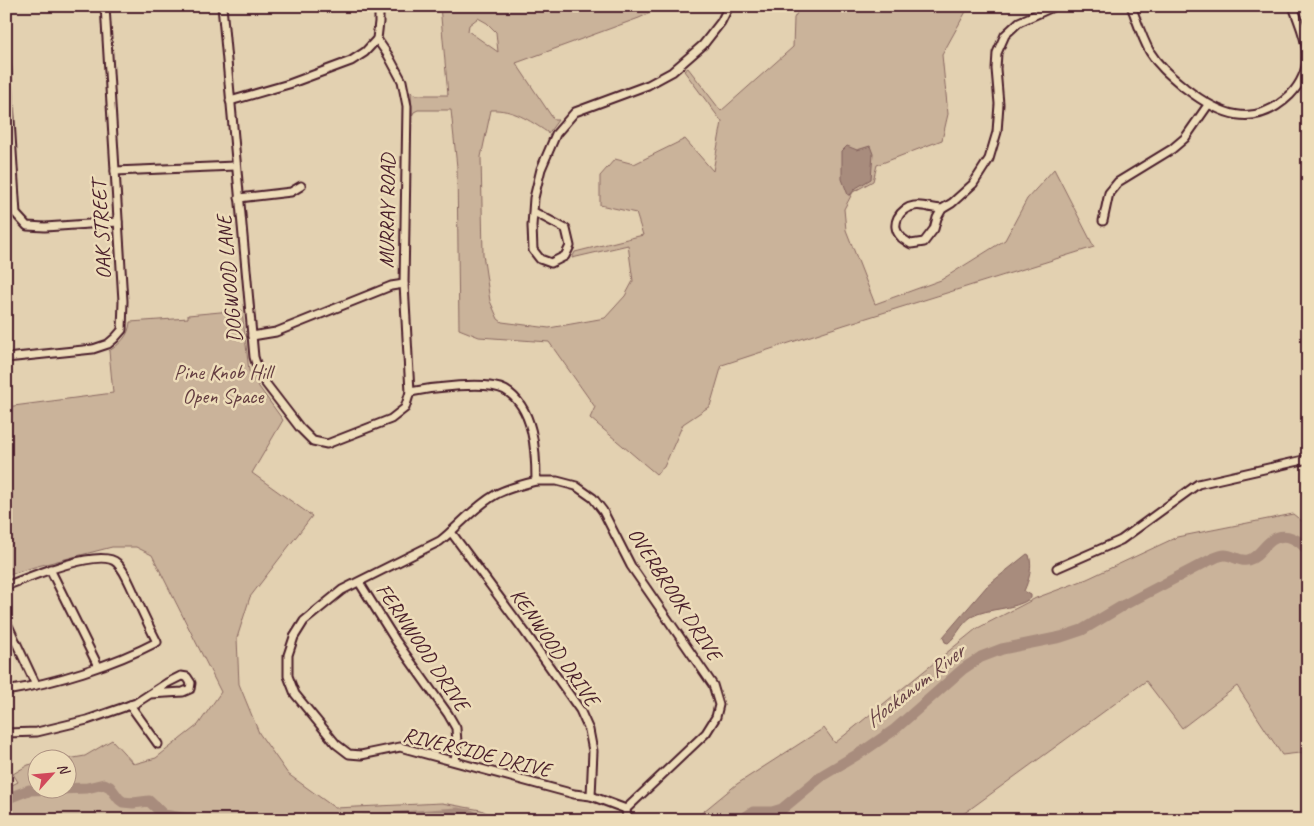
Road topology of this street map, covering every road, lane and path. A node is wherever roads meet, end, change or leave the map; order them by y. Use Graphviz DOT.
graph roads {
  1 [pos="105,6"];
  2 [pos="222,6"];
  3 [pos="378,6"];
  4 [pos="729,6"];
  5 [pos="1055,6"];
  6 [pos="1132,6"];
  7 [pos="1292,6"];
  8 [pos="377,39"];
  9 [pos="6,57"];
  10 [pos="1306,76"];
  11 [pos="230,101"];
  12 [pos="1208,105"];
  13 [pos="235,166"];
  14 [pos="115,171"];
  15 [pos="301,186"];
  16 [pos="239,198"];
  17 [pos="942,210"];
  18 [pos="534,212"];
  19 [pos="1103,221"];
  20 [pos="118,222"];
  21 [pos="404,284"];
  22 [pos="252,336"];
  23 [pos="6,358"];
  24 [pos="410,392"];
  25 [pos="1308,459"];
  26 [pos="536,481"];
  27 [pos="451,532"];
  28 [pos="1057,568"];
  29 [pos="50,569"];
  30 [pos="359,582"];
  31 [pos="6,586"];
  32 [pos="6,621"];
  33 [pos="98,666"];
  34 [pos="36,685"];
  35 [pos="6,691"];
  36 [pos="150,694"];
  37 [pos="130,705"];
  38 [pos="6,733"];
  39 [pos="158,744"];
  40 [pos="455,761"];
  41 [pos="591,796"];
  42 [pos="626,809"];
  43 [pos="628,820"];
  1 -- 14 [label="street, OAK STREET"];
  2 -- 11 [label="street, DOGWOOD LANE"];
  3 -- 8 [label="street"];
  4 -- 18 [label="street"];
  5 -- 17 [label="street"];
  6 -- 12 [label="street"];
  7 -- 10 [label="street"];
  8 -- 11 [label="street"];
  8 -- 21 [label="street, MURRAY ROAD"];
  9 -- 20 [label="street"];
  10 -- 12 [label="street"];
  11 -- 13 [label="street, DOGWOOD LANE"];
  12 -- 19 [label="street"];
  13 -- 14 [label="street"];
  13 -- 16 [label="street, DOGWOOD LANE"];
  14 -- 20 [label="street, OAK STREET"];
  15 -- 16 [label="street"];
  16 -- 22 [label="street, DOGWOOD LANE"];
  17 -- 17 [label="street"];
  18 -- 18 [label="street"];
  20 -- 23 [label="street, OAK STREET"];
  21 -- 22 [label="street"];
  21 -- 24 [label="street, MURRAY ROAD"];
  22 -- 24 [label="street, DOGWOOD LANE"];
  24 -- 26 [label="street"];
  25 -- 28 [label="street"];
  26 -- 27 [label="street, OVERBROOK DRIVE"];
  26 -- 42 [label="street, OVERBROOK DRIVE"];
  27 -- 30 [label="street, RIVERSIDE DRIVE"];
  27 -- 41 [label="street, KENWOOD DRIVE"];
  29 -- 31 [label="street"];
  29 -- 33 [label="street"];
  29 -- 33 [label="street"];
  30 -- 40 [label="street, FERNWOOD DRIVE"];
  30 -- 40 [label="street, RIVERSIDE DRIVE"];
  32 -- 34 [label="street"];
  33 -- 34 [label="street"];
  34 -- 35 [label="street"];
  36 -- 36 [label="street"];
  36 -- 37 [label="street"];
  37 -- 38 [label="street"];
  37 -- 39 [label="street"];
  40 -- 41 [label="street, RIVERSIDE DRIVE"];
  41 -- 42 [label="street, RIVERSIDE DRIVE"];
  42 -- 43 [label="street"];
}
